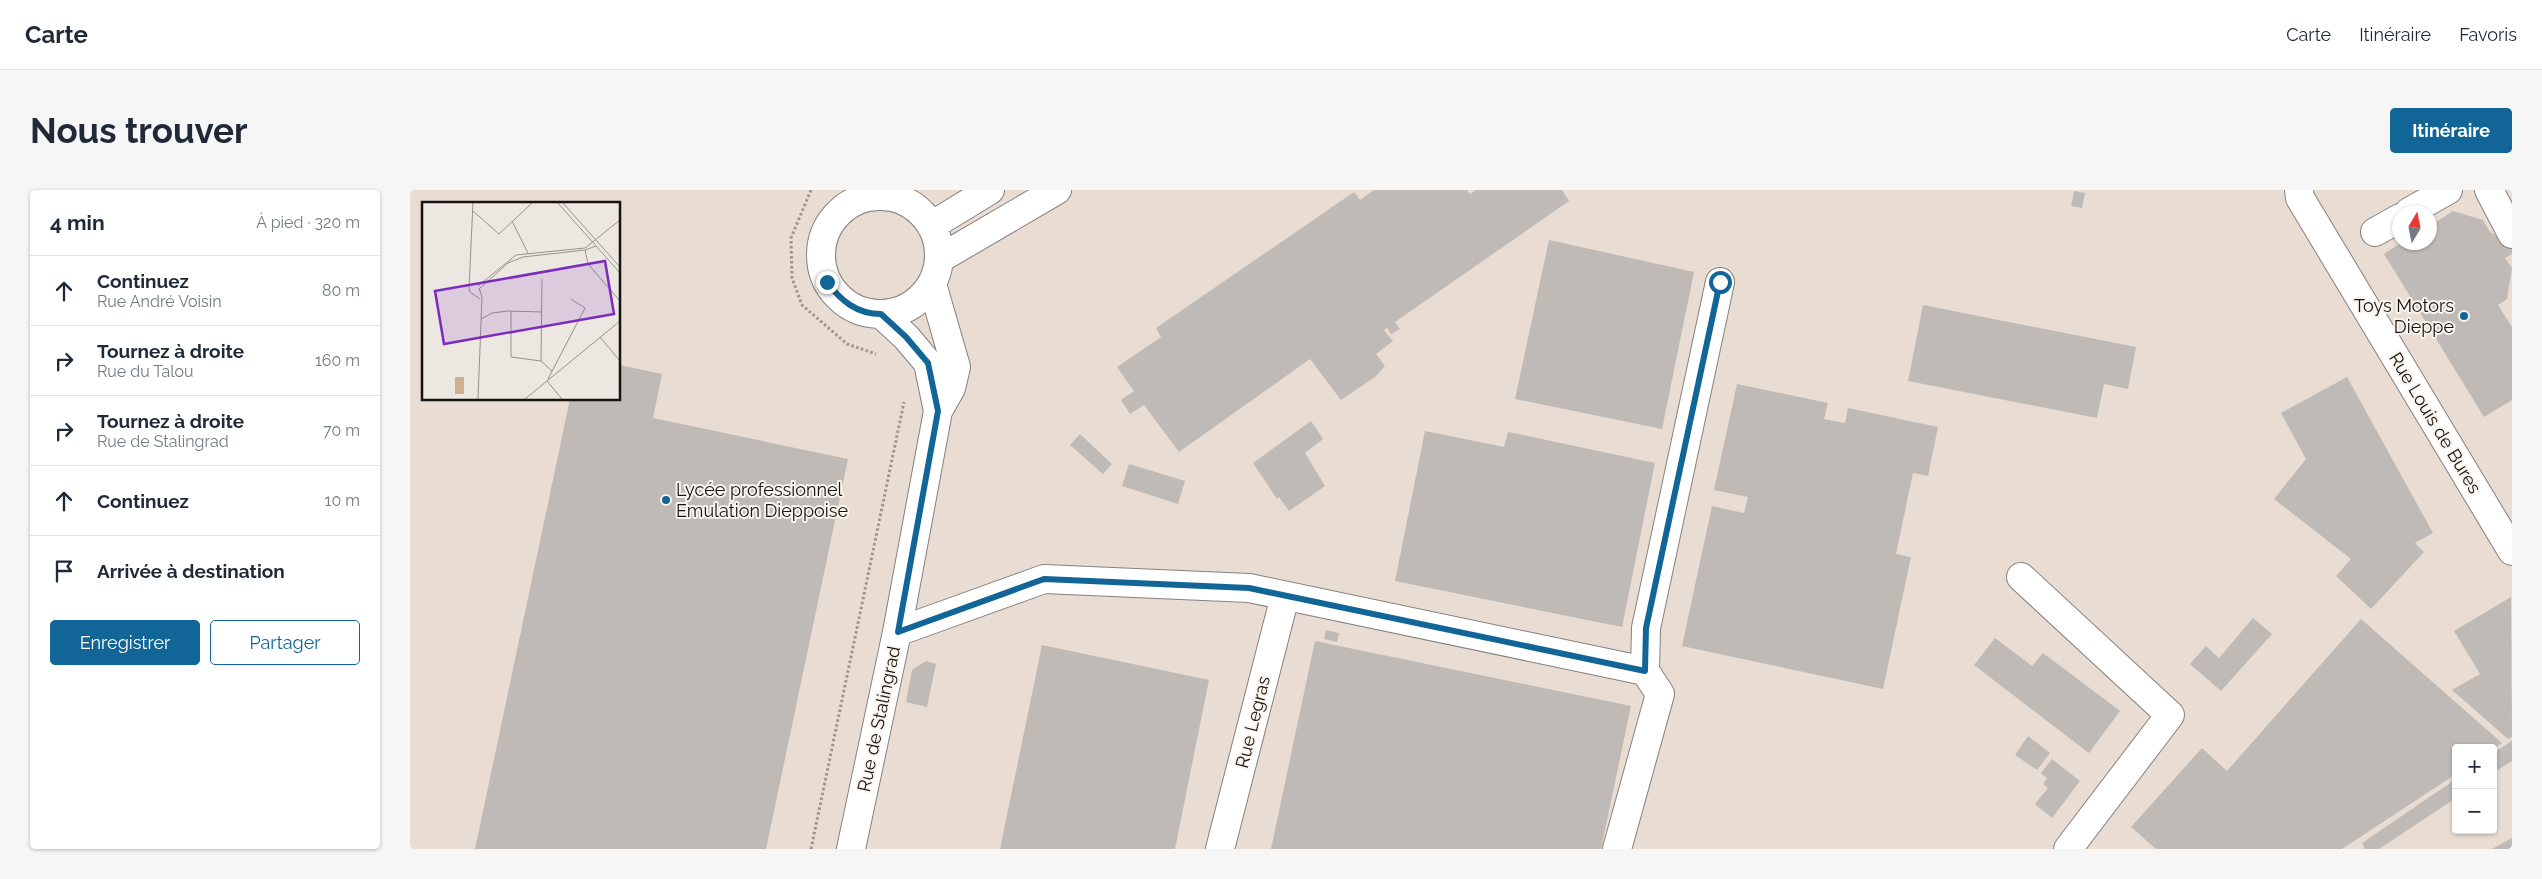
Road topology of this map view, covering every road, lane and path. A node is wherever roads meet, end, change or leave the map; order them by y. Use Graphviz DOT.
graph roads {
  1 [pos="811,190"];
  2 [pos="837,190"];
  3 [pos="990,190"];
  4 [pos="1057,190"];
  5 [pos="2300,190"];
  6 [pos="2448,190"];
  7 [pos="2489,190"];
  8 [pos="889,194"];
  9 [pos="2421,205"];
  10 [pos="2392,222"];
  11 [pos="828,226"];
  12 [pos="931,226"];
  13 [pos="2375,232"];
  14 [pos="2512,234"];
  15 [pos="936,271"];
  16 [pos="1720,282"];
  17 [pos="881,314"];
  18 [pos="882,358"];
  19 [pos="904,401"];
  20 [pos="938,411"];
  21 [pos="2512,551"];
  22 [pos="2021,577"];
  23 [pos="1285,596"];
  24 [pos="898,632"];
  25 [pos="1645,671"];
  26 [pos="811,849"];
  27 [pos="850,849"];
  28 [pos="1220,849"];
  29 [pos="1617,849"];
  30 [pos="2068,849"];
  1 -- 18 [label="path"];
  2 -- 11 [label="street"];
  3 -- 12 [label="street"];
  4 -- 15 [label="street"];
  5 -- 21 [label="street, Rue Louis de Bures"];
  6 -- 9 [label="street"];
  7 -- 14 [label="street"];
  8 -- 11 [label="street"];
  8 -- 12 [label="street"];
  10 -- 13 [label="street"];
  11 -- 17 [label="street"];
  12 -- 15 [label="street"];
  15 -- 17 [label="street"];
  15 -- 20 [label="street, Rue de Stalingrad"];
  16 -- 25 [label="street"];
  17 -- 20 [label="street, Rue de Stalingrad"];
  19 -- 26 [label="path"];
  20 -- 24 [label="street, Rue de Stalingrad"];
  22 -- 30 [label="street"];
  23 -- 24 [label="street"];
  23 -- 25 [label="street"];
  23 -- 28 [label="street, Rue Legras"];
  24 -- 27 [label="street, Rue de Stalingrad"];
  25 -- 29 [label="street"];
}
